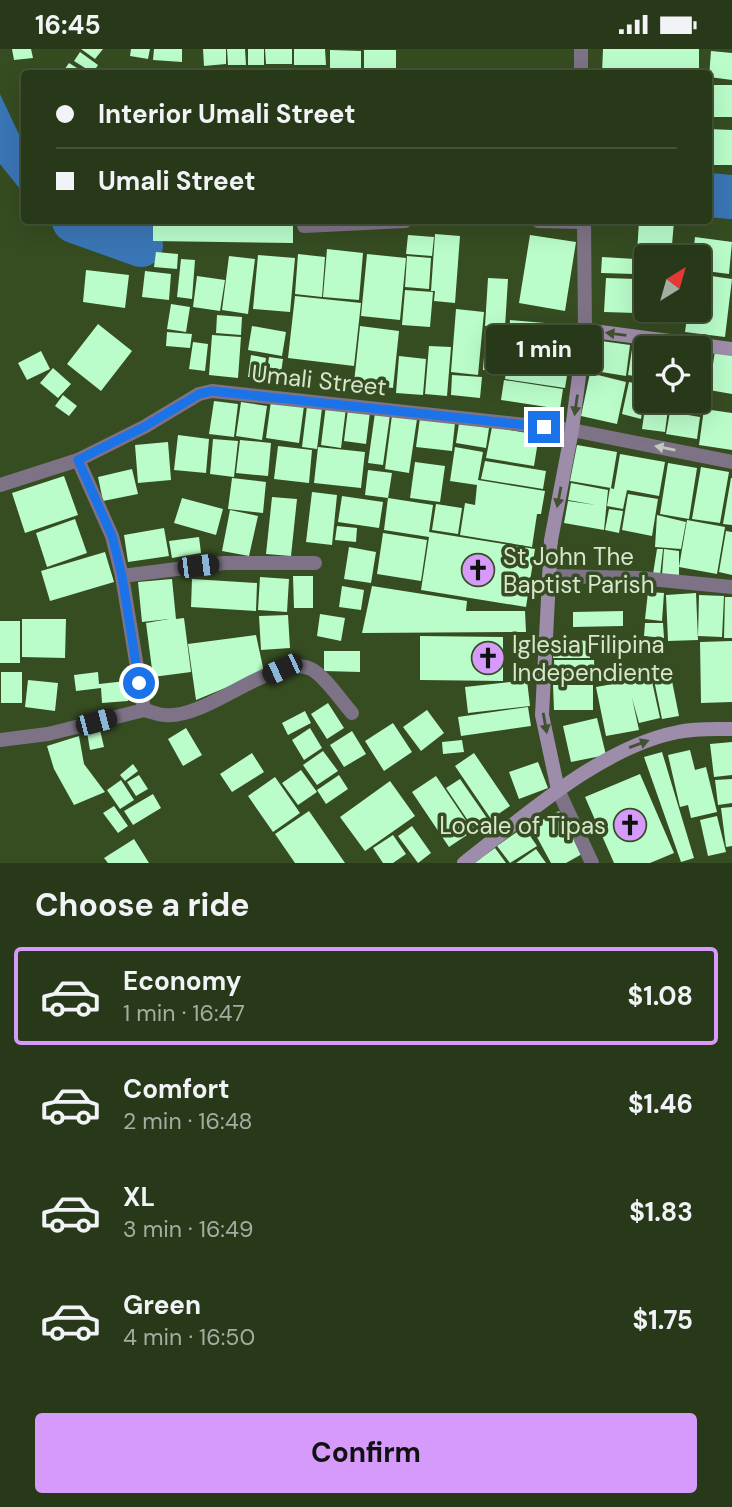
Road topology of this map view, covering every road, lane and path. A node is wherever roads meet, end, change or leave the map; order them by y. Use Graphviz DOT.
graph roads {
  1 [pos="581,49"];
  2 [pos="581,70"];
  3 [pos="344,224"];
  4 [pos="584,224"];
  5 [pos="304,226"];
  6 [pos="585,330"];
  7 [pos="732,349"];
  8 [pos="572,430"];
  9 [pos="78,460"];
  10 [pos="732,462"];
  11 [pos="0,485"];
  12 [pos="315,563"];
  13 [pos="122,576"];
  14 [pos="549,576"];
  15 [pos="732,587"];
  16 [pos="144,709"];
  17 [pos="352,713"];
  18 [pos="732,729"];
  19 [pos="0,740"];
  20 [pos="558,790"];
  21 [pos="464,863"];
  22 [pos="592,863"];
  1 -- 2 [label="street"];
  3 -- 5 [label="street"];
  4 -- 6 [label="street"];
  7 -- 6 [label="main road, one-way"];
  6 -- 8 [label="main road, one-way"];
  8 -- 9 [label="street, Umali Street"];
  10 -- 8 [label="street, Umali Street, one-way"];
  8 -- 14 [label="main road, one-way"];
  9 -- 11 [label="street, Umali Street"];
  9 -- 13 [label="street"];
  12 -- 13 [label="street"];
  13 -- 16 [label="street"];
  14 -- 15 [label="street"];
  14 -- 20 [label="main road, one-way"];
  16 -- 17 [label="street"];
  16 -- 19 [label="street"];
  20 -- 18 [label="main road, one-way"];
  20 -- 21 [label="main road"];
  20 -- 22 [label="street"];
}
